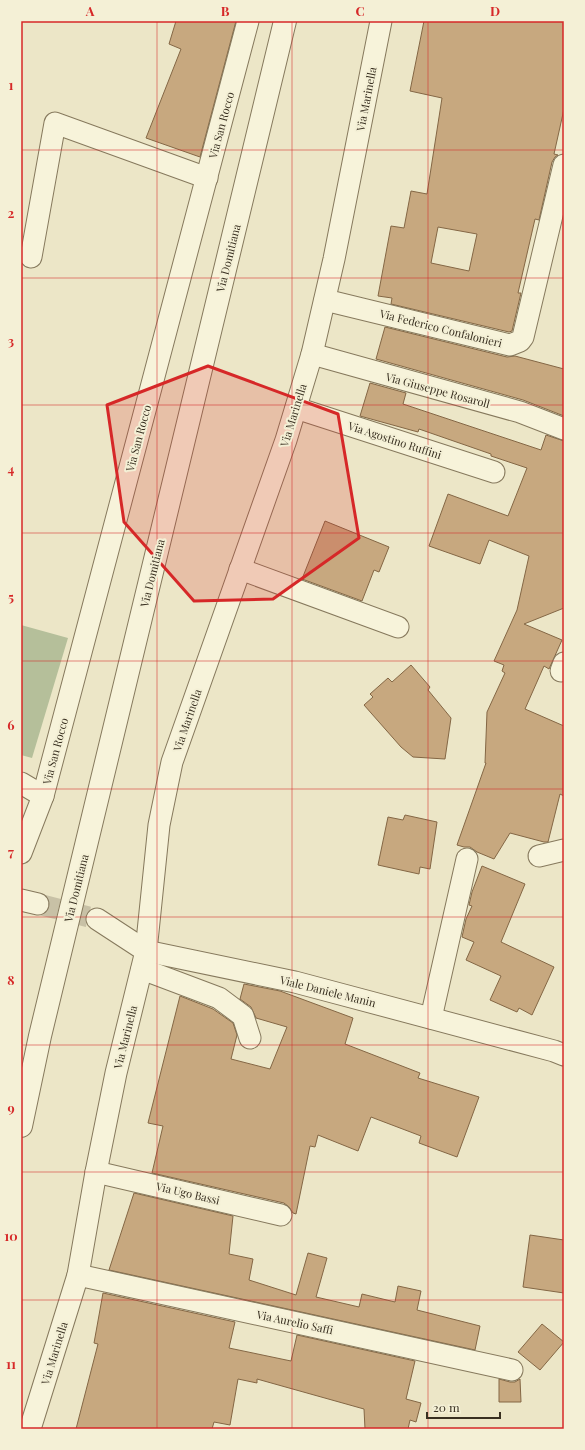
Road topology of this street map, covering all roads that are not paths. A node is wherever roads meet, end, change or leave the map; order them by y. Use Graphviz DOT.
graph roads {
  1 [pos="248,21"];
  2 [pos="285,21"];
  3 [pos="381,21"];
  4 [pos="564,165"];
  5 [pos="207,178"];
  6 [pos="31,257"];
  7 [pos="324,300"];
  8 [pos="312,354"];
  9 [pos="296,408"];
  10 [pos="564,429"];
  11 [pos="494,472"];
  12 [pos="240,569"];
  13 [pos="398,627"];
  14 [pos="21,783"];
  15 [pos="21,795"];
  16 [pos="43,796"];
  17 [pos="22,846"];
  18 [pos="564,850"];
  19 [pos="538,856"];
  20 [pos="467,859"];
  21 [pos="97,919"];
  22 [pos="144,960"];
  23 [pos="431,1018"];
  24 [pos="250,1038"];
  25 [pos="564,1055"];
  26 [pos="21,1126"];
  27 [pos="96,1172"];
  28 [pos="281,1215"];
  29 [pos="78,1275"];
  30 [pos="512,1370"];
  31 [pos="30,1429"];
  1 -- 5 [label="street, Via San Rocco"];
  2 -- 26 [label="street, Via Domitiana"];
  3 -- 7 [label="street, Via Marinella"];
  4 -- 7 [label="street, Via Federico Confalonieri"];
  5 -- 6 [label="street"];
  5 -- 16 [label="street, Via San Rocco"];
  7 -- 8 [label="street, Via Marinella"];
  8 -- 9 [label="street, Via Marinella"];
  8 -- 10 [label="street, Via Giuseppe Rosaroll"];
  9 -- 11 [label="street, Via Agostino Ruffini"];
  9 -- 12 [label="street, Via Marinella"];
  12 -- 13 [label="street"];
  12 -- 22 [label="street, Via Marinella"];
  14 -- 16 [label="street"];
  15 -- 16 [label="street"];
  16 -- 17 [label="street, Via San Rocco"];
  18 -- 19 [label="street"];
  20 -- 23 [label="street"];
  21 -- 22 [label="street, Viale Daniele Manin"];
  22 -- 23 [label="street, Viale Daniele Manin"];
  22 -- 24 [label="street"];
  22 -- 27 [label="street, Via Marinella"];
  23 -- 25 [label="street, Viale Daniele Manin"];
  27 -- 28 [label="street, Via Ugo Bassi"];
  27 -- 29 [label="street, Via Marinella"];
  29 -- 30 [label="street, Via Aurelio Saffi"];
  29 -- 31 [label="street, Via Marinella"];
}
